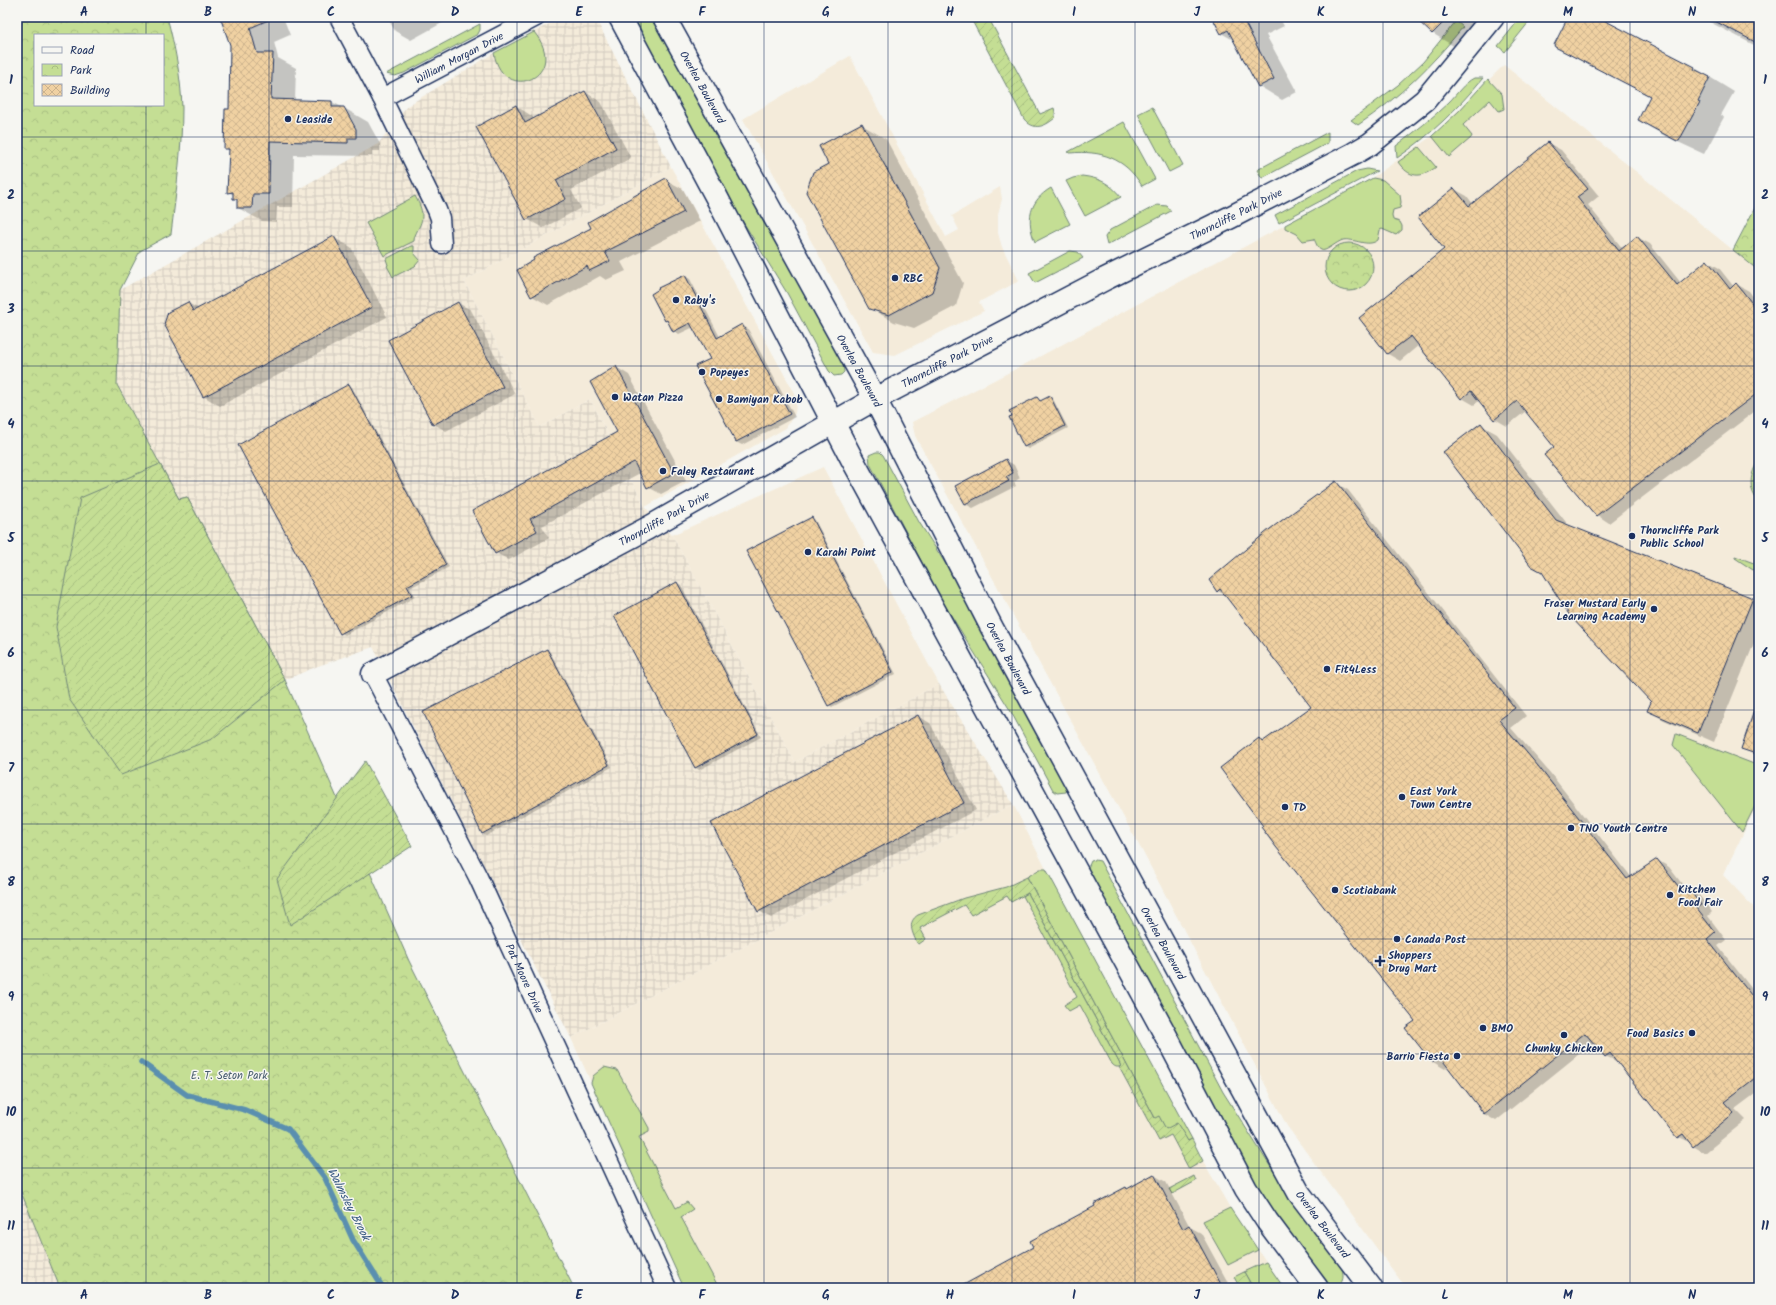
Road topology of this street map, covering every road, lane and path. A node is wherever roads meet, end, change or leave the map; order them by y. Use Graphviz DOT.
graph roads {
  1 [pos="339,17"];
  2 [pos="536,17"];
  3 [pos="620,17"];
  4 [pos="664,17"];
  5 [pos="1493,17"];
  6 [pos="382,98"];
  7 [pos="442,244"];
  8 [pos="875,399"];
  9 [pos="834,422"];
  10 [pos="373,674"];
  11 [pos="667,1288"];
  12 [pos="1317,1288"];
  13 [pos="1371,1288"];
  1 -- 6 [label="street"];
  2 -- 6 [label="street, William Morgan Drive"];
  3 -- 9 [label="main road"];
  4 -- 8 [label="main road, Overlea Boulevard"];
  5 -- 8 [label="main road, Thorncliffe Park Drive"];
  6 -- 7 [label="street"];
  8 -- 9 [label="main road, Thorncliffe Park Drive"];
  8 -- 13 [label="main road, Overlea Boulevard"];
  9 -- 10 [label="main road, Thorncliffe Park Drive"];
  9 -- 12 [label="main road"];
  10 -- 11 [label="street, Pat Moore Drive"];
}
